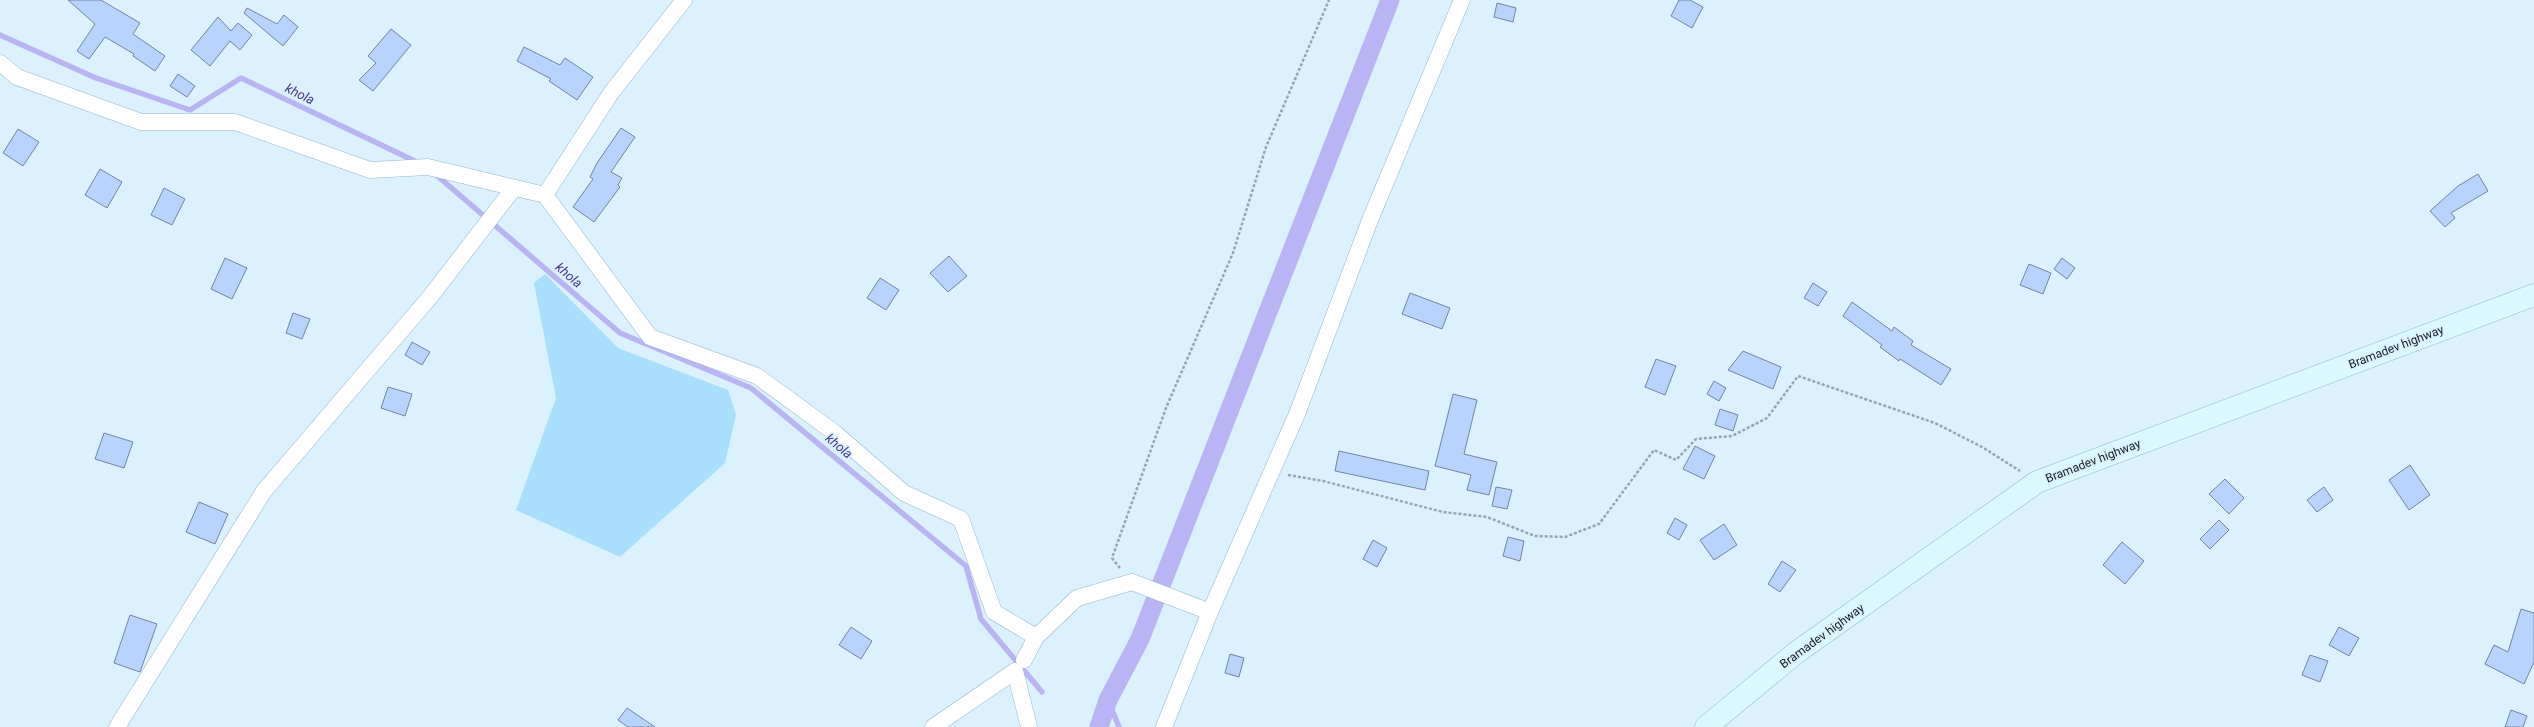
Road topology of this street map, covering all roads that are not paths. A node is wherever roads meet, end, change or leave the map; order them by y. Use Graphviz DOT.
graph roads {
  1 [pos="684,0"];
  2 [pos="1462,0"];
  3 [pos="0,63"];
  4 [pos="514,188"];
  5 [pos="545,195"];
  6 [pos="2534,295"];
  7 [pos="1210,612"];
  8 [pos="1036,637"];
  9 [pos="1024,660"];
  10 [pos="117,727"];
  11 [pos="933,727"];
  12 [pos="1029,727"];
  13 [pos="1164,727"];
  14 [pos="1706,727"];
  1 -- 5 [label="street"];
  2 -- 7 [label="street"];
  3 -- 4 [label="street"];
  4 -- 5 [label="street"];
  4 -- 10 [label="street"];
  5 -- 8 [label="street"];
  6 -- 14 [label="street, Bramadev highway"];
  7 -- 8 [label="street"];
  7 -- 13 [label="street"];
  8 -- 9 [label="street"];
  11 -- 12 [label="street"];
}
